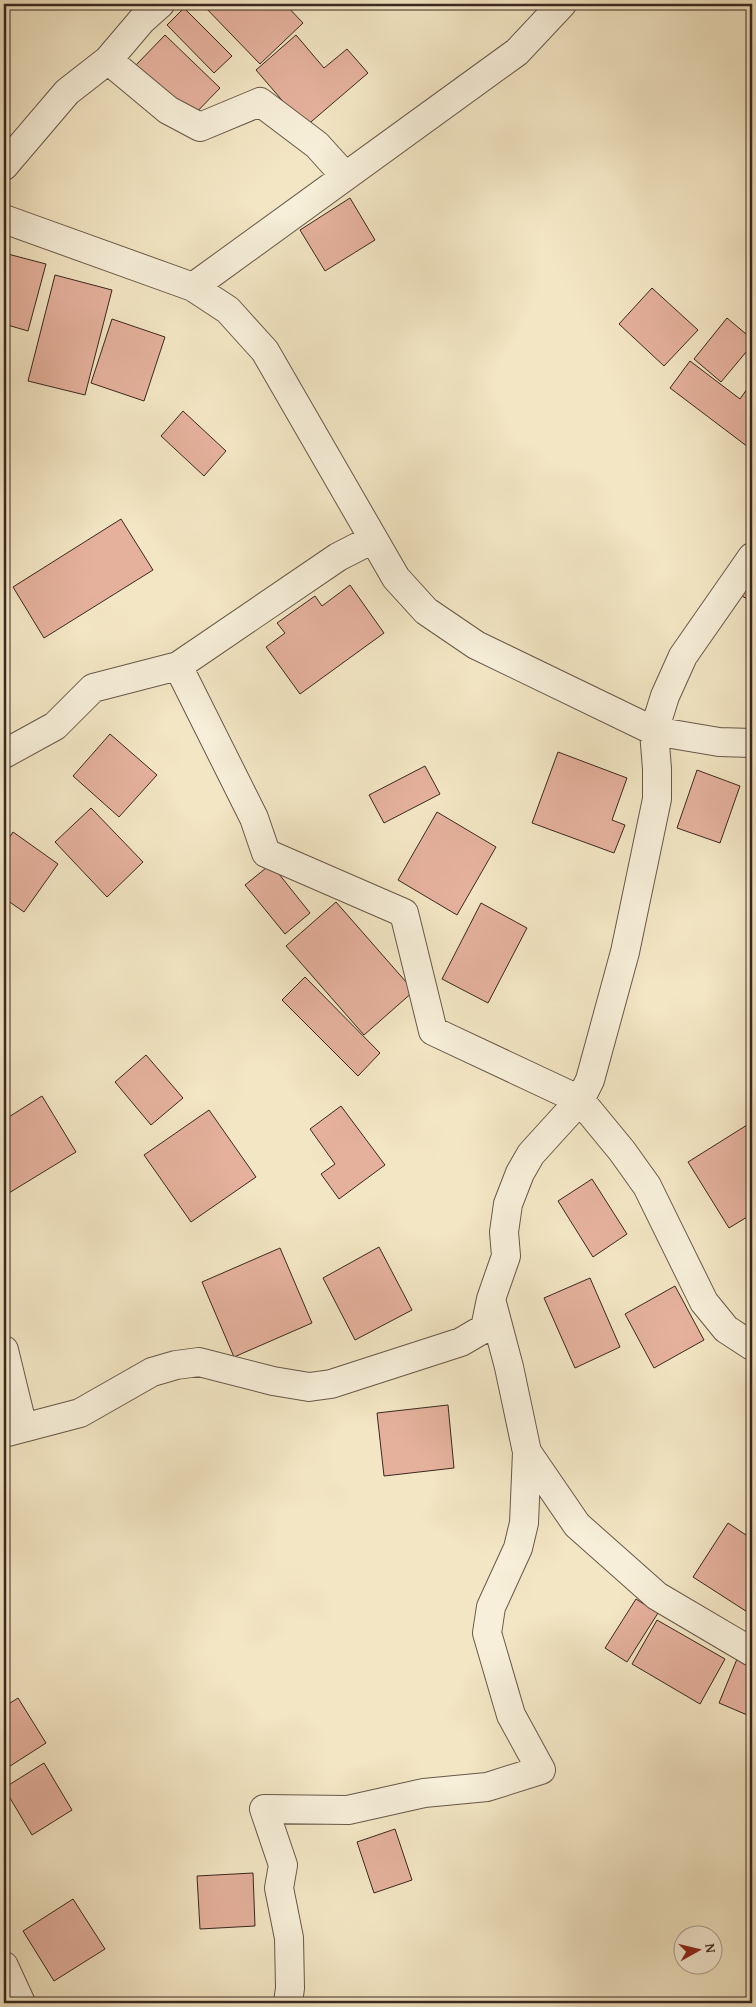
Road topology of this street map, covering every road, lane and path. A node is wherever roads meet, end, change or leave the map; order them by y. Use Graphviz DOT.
graph roads {
  1 [pos="160,4"];
  2 [pos="562,4"];
  3 [pos="108,60"];
  4 [pos="4,166"];
  5 [pos="345,176"];
  6 [pos="4,219"];
  7 [pos="193,287"];
  8 [pos="373,540"];
  9 [pos="752,557"];
  10 [pos="178,666"];
  11 [pos="654,731"];
  12 [pos="752,743"];
  13 [pos="4,754"];
  14 [pos="580,1100"];
  15 [pos="491,1300"];
  16 [pos="752,1346"];
  17 [pos="4,1350"];
  18 [pos="13,1430"];
  19 [pos="527,1452"];
  20 [pos="752,1652"];
  21 [pos="4,1966"];
  22 [pos="21,2003"];
  23 [pos="288,2003"];
  1 -- 3 [label="street"];
  2 -- 5 [label="street"];
  3 -- 4 [label="street"];
  3 -- 5 [label="street"];
  5 -- 7 [label="street"];
  6 -- 7 [label="street"];
  7 -- 8 [label="street"];
  8 -- 10 [label="street"];
  8 -- 11 [label="street"];
  9 -- 11 [label="street"];
  10 -- 13 [label="street"];
  10 -- 14 [label="street"];
  11 -- 12 [label="street"];
  11 -- 14 [label="street"];
  14 -- 15 [label="street"];
  14 -- 16 [label="street"];
  15 -- 18 [label="street"];
  15 -- 19 [label="street"];
  17 -- 18 [label="street"];
  19 -- 20 [label="street"];
  19 -- 23 [label="street"];
  21 -- 22 [label="street"];
}
